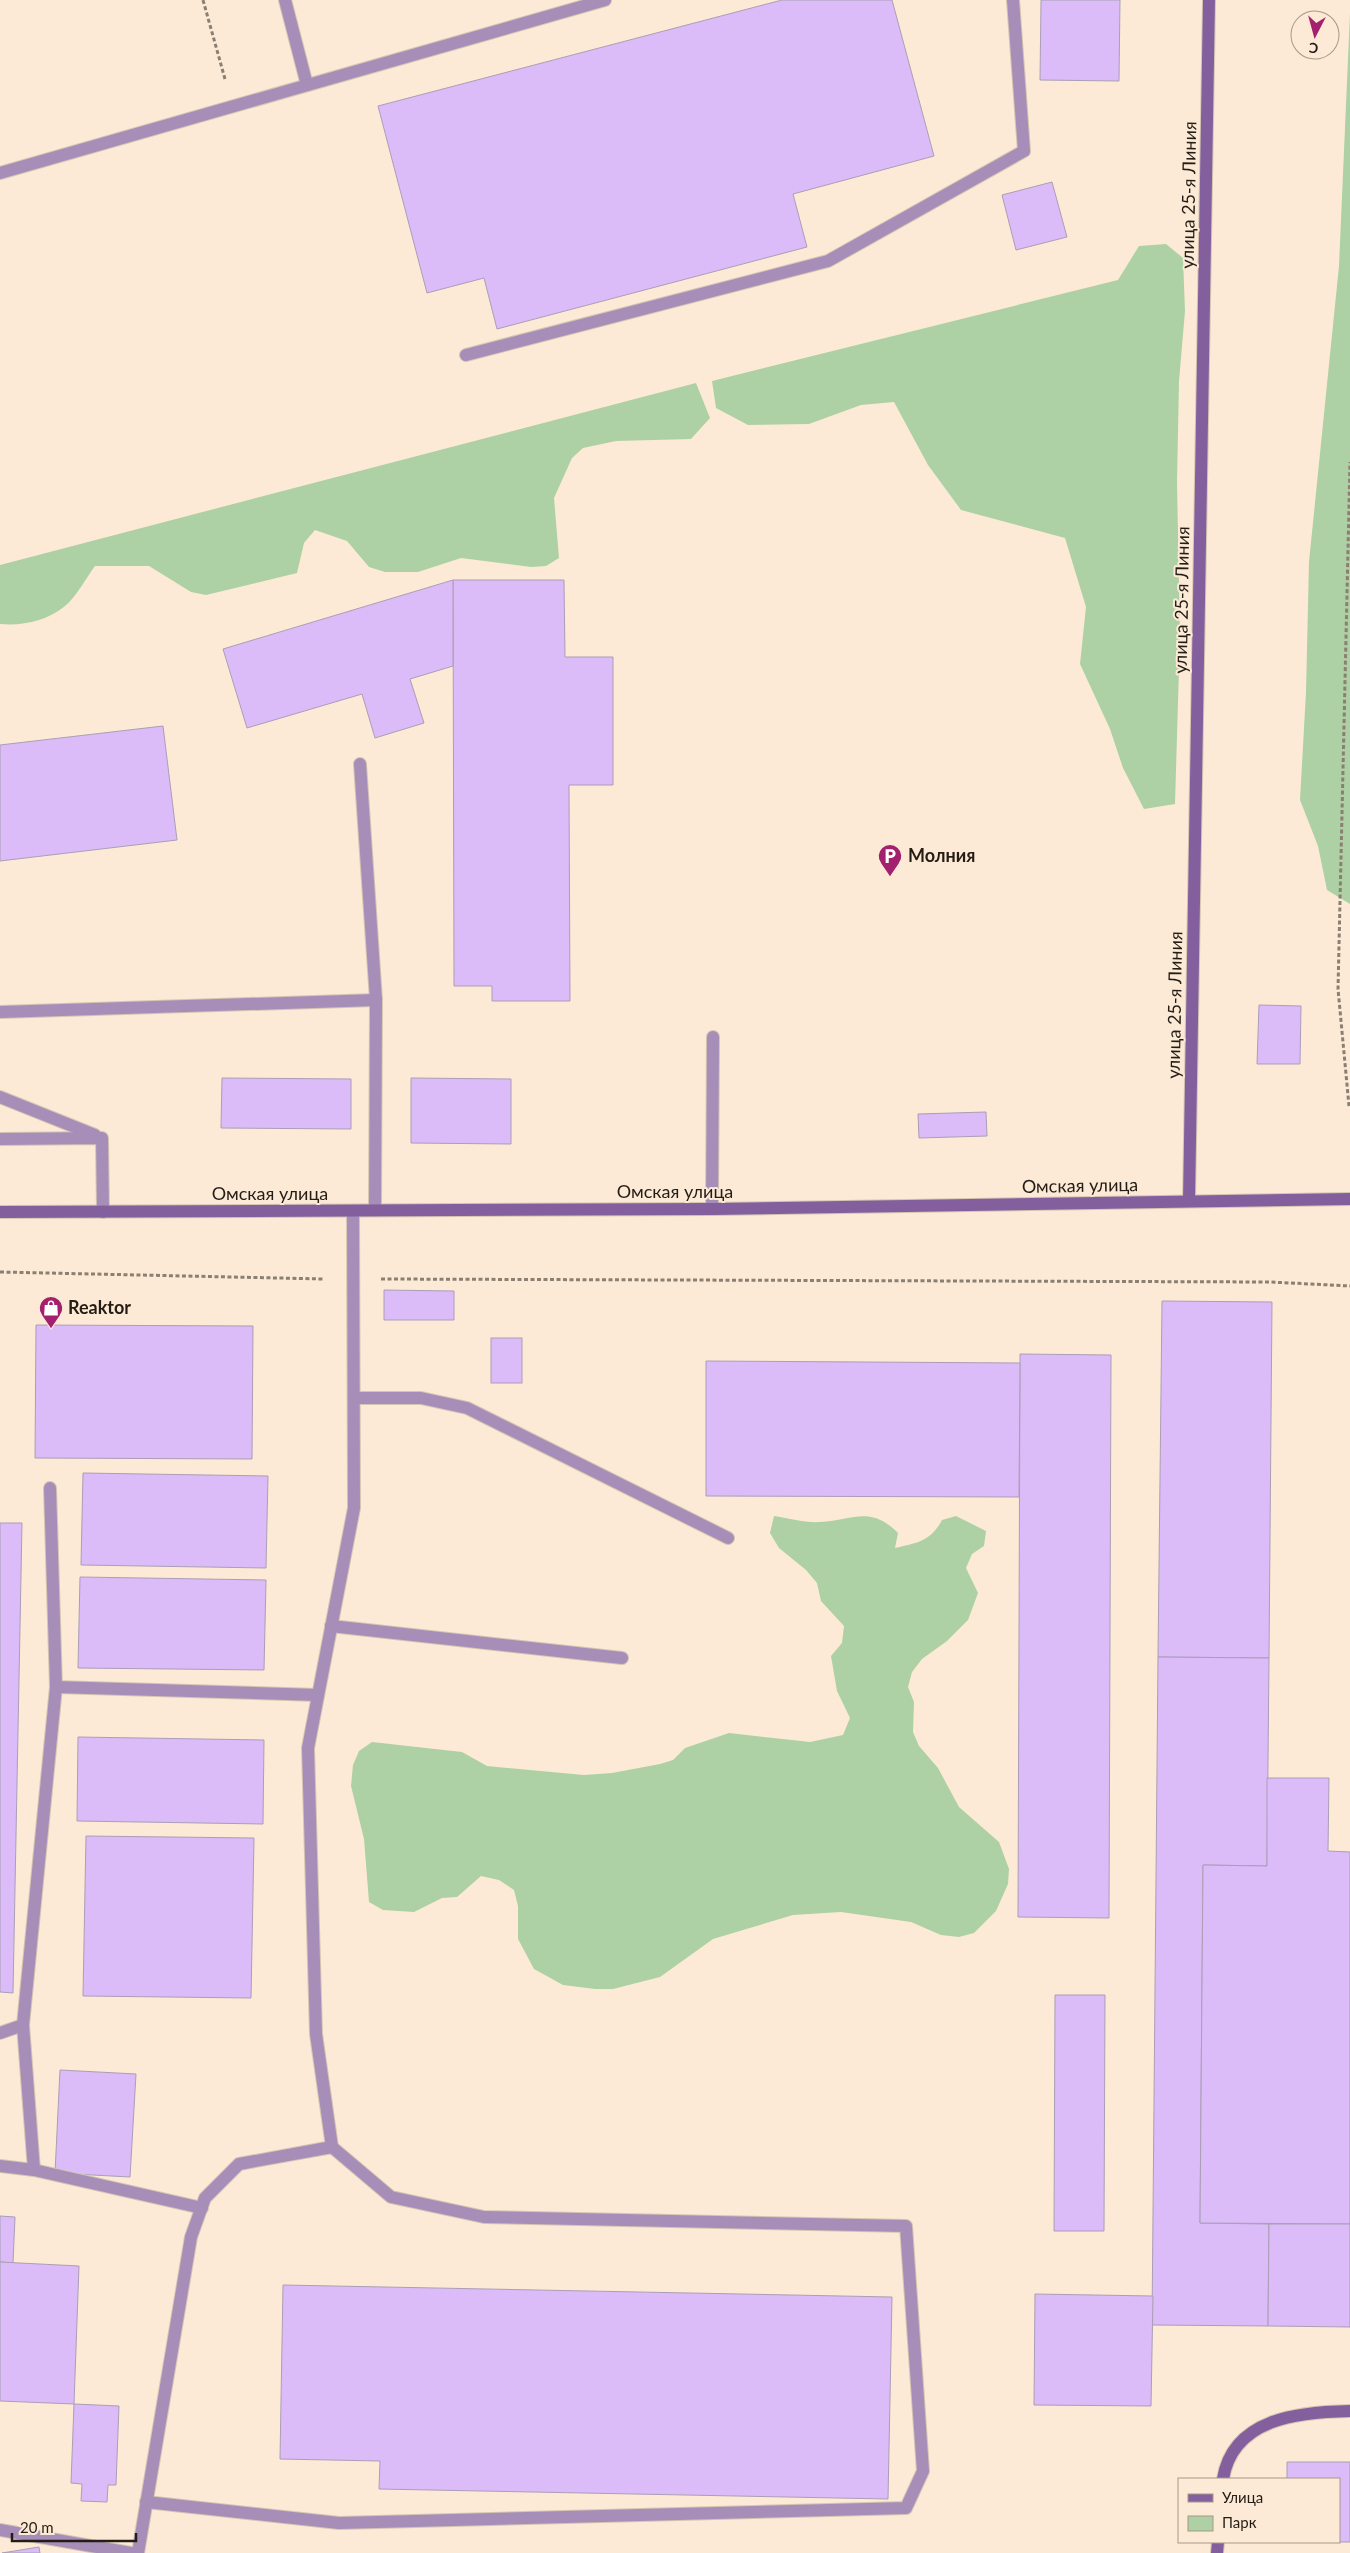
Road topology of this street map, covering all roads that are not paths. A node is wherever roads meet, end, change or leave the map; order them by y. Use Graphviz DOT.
graph roads {
  1 [pos="285,0"];
  2 [pos="605,0"];
  3 [pos="1013,0"];
  4 [pos="1209,0"];
  5 [pos="307,85"];
  6 [pos="0,174"];
  7 [pos="466,355"];
  8 [pos="360,764"];
  9 [pos="376,1000"];
  10 [pos="0,1012"];
  11 [pos="713,1037"];
  12 [pos="0,1098"];
  13 [pos="102,1138"];
  14 [pos="0,1139"];
  15 [pos="1350,1199"];
  16 [pos="1188,1201"];
  17 [pos="712,1209"];
  18 [pos="375,1210"];
  19 [pos="353,1211"];
  20 [pos="0,1212"];
  21 [pos="104,1212"];
  22 [pos="354,1398"];
  23 [pos="50,1488"];
  24 [pos="728,1538"];
  25 [pos="331,1626"];
  26 [pos="622,1658"];
  27 [pos="56,1687"];
  28 [pos="318,1696"];
  29 [pos="23,2025"];
  30 [pos="0,2033"];
  31 [pos="332,2147"];
  32 [pos="0,2166"];
  33 [pos="34,2170"];
  34 [pos="202,2208"];
  35 [pos="1350,2411"];
  36 [pos="1223,2478"];
  37 [pos="146,2502"];
  38 [pos="0,2530"];
  39 [pos="131,2553"];
  40 [pos="138,2553"];
  1 -- 5 [label="lane"];
  2 -- 5 [label="lane"];
  3 -- 7 [label="lane"];
  4 -- 16 [label="street, улица 25-я Линия"];
  5 -- 6 [label="lane"];
  8 -- 9 [label="lane"];
  9 -- 10 [label="lane"];
  9 -- 18 [label="lane"];
  11 -- 17 [label="lane"];
  12 -- 13 [label="lane"];
  13 -- 14 [label="lane"];
  13 -- 21 [label="lane"];
  15 -- 16 [label="street, Омская улица"];
  16 -- 17 [label="street, Омская улица"];
  17 -- 18 [label="street, Омская улица"];
  18 -- 19 [label="street, Омская улица"];
  19 -- 21 [label="street, Омская улица"];
  19 -- 22 [label="lane"];
  20 -- 21 [label="street, Омская улица"];
  22 -- 24 [label="lane"];
  22 -- 25 [label="lane"];
  23 -- 27 [label="lane"];
  25 -- 26 [label="lane"];
  25 -- 28 [label="lane"];
  27 -- 28 [label="lane"];
  27 -- 29 [label="lane"];
  28 -- 31 [label="lane"];
  29 -- 30 [label="lane"];
  29 -- 33 [label="lane"];
  31 -- 34 [label="lane"];
  31 -- 37 [label="lane"];
  32 -- 33 [label="lane"];
  33 -- 34 [label="lane"];
  34 -- 37 [label="lane"];
  35 -- 36 [label="street"];
  37 -- 40 [label="lane"];
  38 -- 39 [label="lane"];
}
